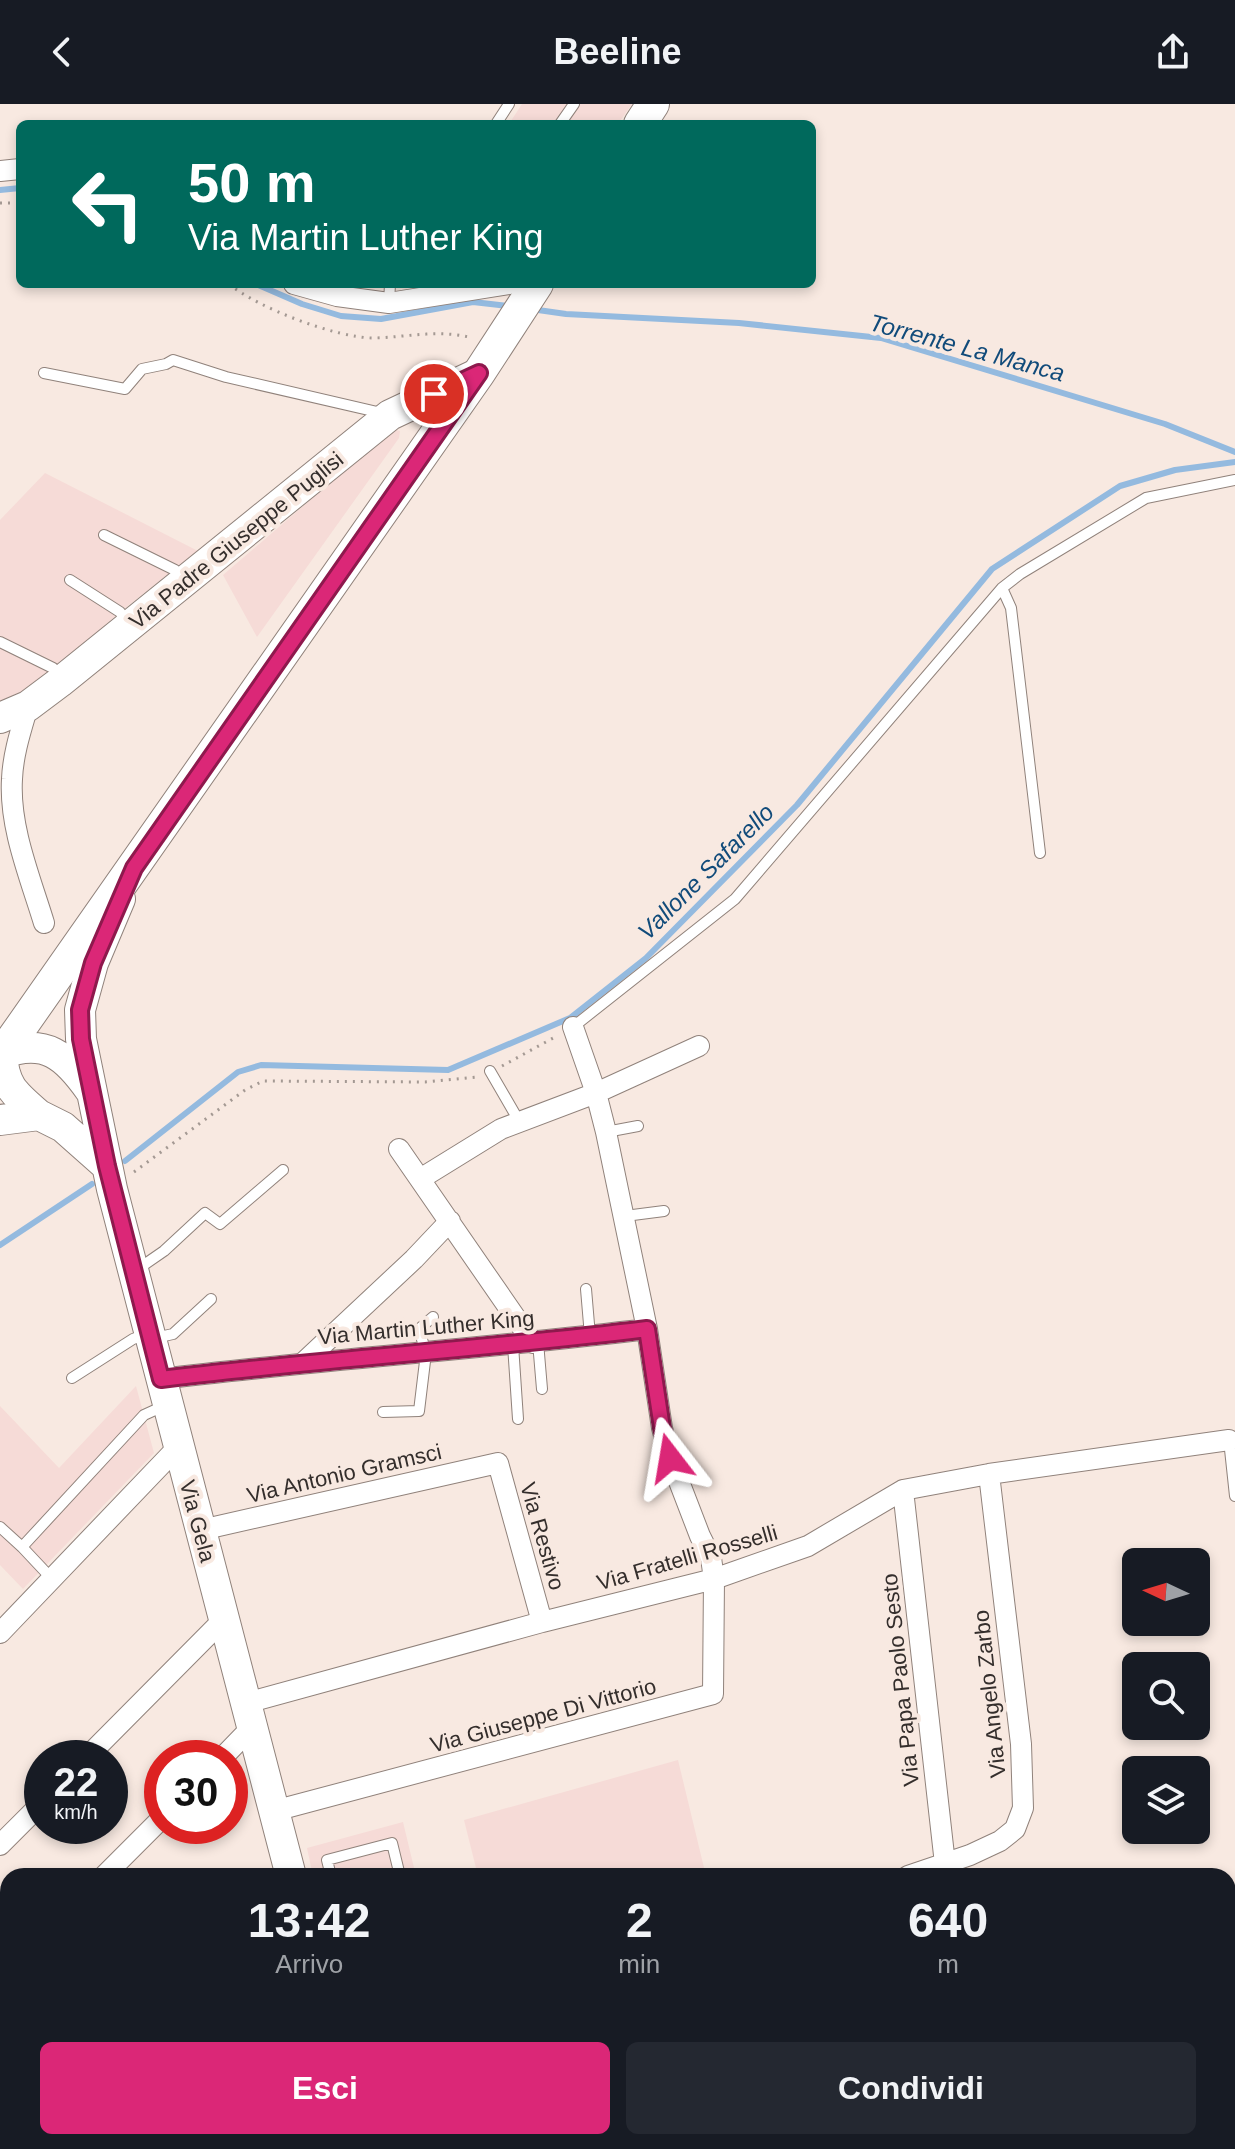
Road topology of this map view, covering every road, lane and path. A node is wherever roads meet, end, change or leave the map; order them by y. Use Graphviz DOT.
graph roads {
  1 [pos="235,288"];
  2 [pos="308,288"];
  3 [pos="522,293"];
  4 [pos="390,294"];
  5 [pos="486,362"];
  6 [pos="44,373"];
  7 [pos="390,415"];
  8 [pos="1235,480"];
  9 [pos="104,535"];
  10 [pos="70,580"];
  11 [pos="187,580"];
  12 [pos="1002,588"];
  13 [pos="130,627"];
  14 [pos="0,642"];
  15 [pos="60,682"];
  16 [pos="28,706"];
  17 [pos="0,718"];
  18 [pos="1040,853"];
  19 [pos="134,868"];
  20 [pos="44,923"];
  21 [pos="573,1027"];
  22 [pos="699,1046"];
  23 [pos="1,1055"];
  24 [pos="490,1071"];
  25 [pos="92,1092"];
  26 [pos="596,1093"];
  27 [pos="39,1115"];
  28 [pos="0,1120"];
  29 [pos="519,1121"];
  30 [pos="638,1126"];
  31 [pos="606,1132"];
  32 [pos="399,1149"];
  33 [pos="283,1170"];
  34 [pos="109,1178"];
  35 [pos="420,1179"];
  36 [pos="664,1211"];
  37 [pos="625,1216"];
  38 [pos="450,1221"];
  39 [pos="134,1272"];
  40 [pos="586,1289"];
  41 [pos="211,1299"];
  42 [pos="433,1317"];
  43 [pos="647,1329"];
  44 [pos="150,1336"];
  45 [pos="590,1336"];
  46 [pos="528,1343"];
  47 [pos="426,1353"];
  48 [pos="304,1362"];
  49 [pos="72,1378"];
  50 [pos="542,1389"];
  51 [pos="165,1391"];
  52 [pos="383,1412"];
  53 [pos="518,1419"];
  54 [pos="1232,1439"];
  55 [pos="178,1447"];
  56 [pos="498,1463"];
  57 [pos="989,1474"];
  58 [pos="903,1490"];
  59 [pos="1235,1496"];
  60 [pos="0,1527"];
  61 [pos="201,1530"];
  62 [pos="22,1547"];
  63 [pos="714,1579"];
  64 [pos="53,1580"];
  65 [pos="224,1619"];
  66 [pos="542,1622"];
  67 [pos="0,1633"];
  68 [pos="249,1715"];
  69 [pos="104,1740"];
  70 [pos="233,1740"];
  71 [pos="274,1811"];
  72 [pos="24,1821"];
  73 [pos="144,1836"];
  74 [pos="0,1845"];
  75 [pos="945,1864"];
  76 [pos="112,1868"];
  77 [pos="283,1868"];
  78 [pos="329,1868"];
  79 [pos="398,1868"];
  80 [pos="933,1868"];
  1 -- 5 [label="path"];
  2 -- 4 [label="street"];
  3 -- 4 [label="street"];
  3 -- 5 [label="main road"];
  5 -- 7 [label="main road, Via Padre Giuseppe Puglisi"];
  5 -- 19 [label="main road"];
  6 -- 7 [label="lane"];
  7 -- 11 [label="main road, Via Padre Giuseppe Puglisi"];
  8 -- 12 [label="lane"];
  9 -- 11 [label="lane"];
  10 -- 13 [label="lane"];
  11 -- 13 [label="main road, Via Padre Giuseppe Puglisi"];
  12 -- 18 [label="lane"];
  12 -- 21 [label="lane"];
  13 -- 15 [label="main road, Via Padre Giuseppe Puglisi"];
  14 -- 15 [label="lane"];
  15 -- 16 [label="main road, Via Padre Giuseppe Puglisi"];
  16 -- 17 [label="main road, Via Padre Giuseppe Puglisi"];
  16 -- 20 [label="street"];
  19 -- 23 [label="main road"];
  19 -- 25 [label="main road, Via Gela"];
  21 -- 24 [label="path"];
  21 -- 26 [label="street"];
  22 -- 26 [label="street"];
  23 -- 25 [label="main road"];
  23 -- 27 [label="main road"];
  24 -- 29 [label="lane"];
  24 -- 34 [label="path"];
  25 -- 34 [label="main road, Via Gela"];
  26 -- 29 [label="street"];
  26 -- 31 [label="street"];
  27 -- 28 [label="main road"];
  27 -- 34 [label="main road"];
  29 -- 35 [label="street"];
  30 -- 31 [label="lane"];
  31 -- 37 [label="street"];
  32 -- 35 [label="street"];
  33 -- 39 [label="lane"];
  34 -- 39 [label="main road, Via Gela"];
  35 -- 38 [label="street"];
  36 -- 37 [label="lane"];
  37 -- 43 [label="street"];
  38 -- 46 [label="street"];
  38 -- 48 [label="street"];
  39 -- 44 [label="main road, Via Gela"];
  40 -- 45 [label="lane"];
  41 -- 44 [label="lane"];
  42 -- 47 [label="lane"];
  43 -- 45 [label="street, Via Martin Luther King"];
  43 -- 63 [label="street"];
  44 -- 49 [label="lane"];
  44 -- 51 [label="main road, Via Gela"];
  45 -- 46 [label="street, Via Martin Luther King"];
  46 -- 47 [label="street, Via Martin Luther King"];
  46 -- 50 [label="lane"];
  46 -- 53 [label="lane"];
  47 -- 48 [label="street, Via Martin Luther King"];
  47 -- 52 [label="lane"];
  48 -- 51 [label="street, Via Martin Luther King"];
  51 -- 55 [label="main road, Via Gela"];
  51 -- 62 [label="lane"];
  54 -- 57 [label="street, Via Fratelli Rosselli"];
  54 -- 59 [label="lane"];
  55 -- 61 [label="main road, Via Gela"];
  55 -- 64 [label="street"];
  56 -- 61 [label="street, Via Antonio Gramsci"];
  56 -- 66 [label="street, Via Restivo"];
  57 -- 58 [label="street, Via Fratelli Rosselli"];
  57 -- 75 [label="street, Via Angelo Zarbo"];
  58 -- 63 [label="street, Via Fratelli Rosselli"];
  58 -- 75 [label="street, Via Papa Paolo Sesto"];
  60 -- 62 [label="lane"];
  61 -- 65 [label="main road, Via Gela"];
  62 -- 64 [label="lane"];
  63 -- 66 [label="street, Via Fratelli Rosselli"];
  63 -- 71 [label="street, Via Giuseppe Di Vittorio"];
  64 -- 67 [label="street"];
  65 -- 68 [label="main road, Via Gela"];
  65 -- 69 [label="street"];
  66 -- 68 [label="street, Via Fratelli Rosselli"];
  68 -- 70 [label="street"];
  68 -- 71 [label="main road, Via Gela"];
  71 -- 77 [label="main road, Via Gela"];
  72 -- 74 [label="street"];
  73 -- 76 [label="street"];
  75 -- 80 [label="street, Via Angelo Zarbo"];
  78 -- 79 [label="lane"];
}
